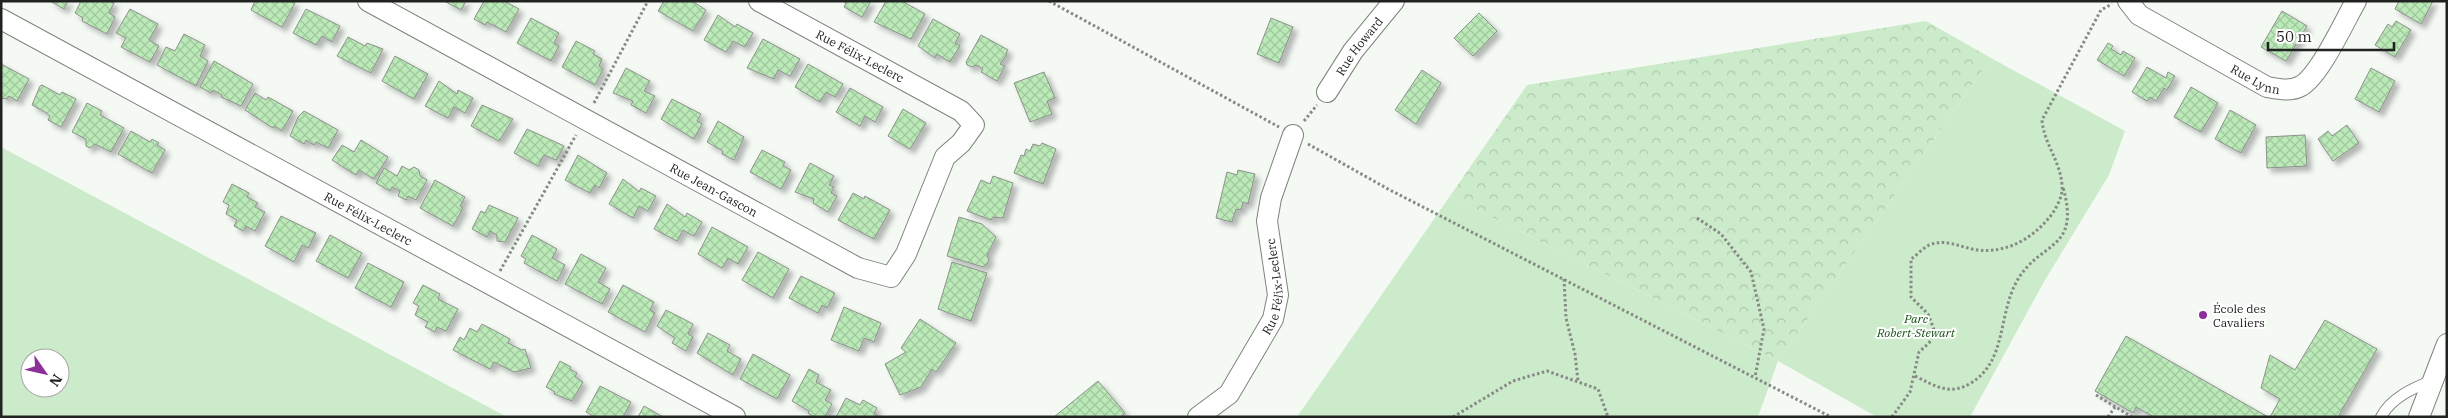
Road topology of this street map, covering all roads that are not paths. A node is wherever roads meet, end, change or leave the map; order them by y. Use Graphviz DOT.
graph roads {
  1 [pos="368,1"];
  2 [pos="759,1"];
  3 [pos="1394,1"];
  4 [pos="2128,1"];
  5 [pos="2356,1"];
  6 [pos="1,19"];
  7 [pos="1327,92"];
  8 [pos="961,110"];
  9 [pos="1293,135"];
  10 [pos="2447,344"];
  11 [pos="2431,381"];
  12 [pos="735,417"];
  13 [pos="1198,417"];
  14 [pos="2381,417"];
  15 [pos="2419,417"];
  1 -- 8 [label="street, Rue Jean-Gascon"];
  2 -- 8 [label="street, Rue Félix-Leclerc"];
  3 -- 7 [label="street, Rue Howard"];
  4 -- 5 [label="street, Rue Lynn"];
  6 -- 12 [label="street, Rue Félix-Leclerc"];
  9 -- 13 [label="street, Rue Félix-Leclerc"];
  10 -- 11 [label="street"];
  11 -- 14 [label="lane"];
  11 -- 15 [label="street"];
}
